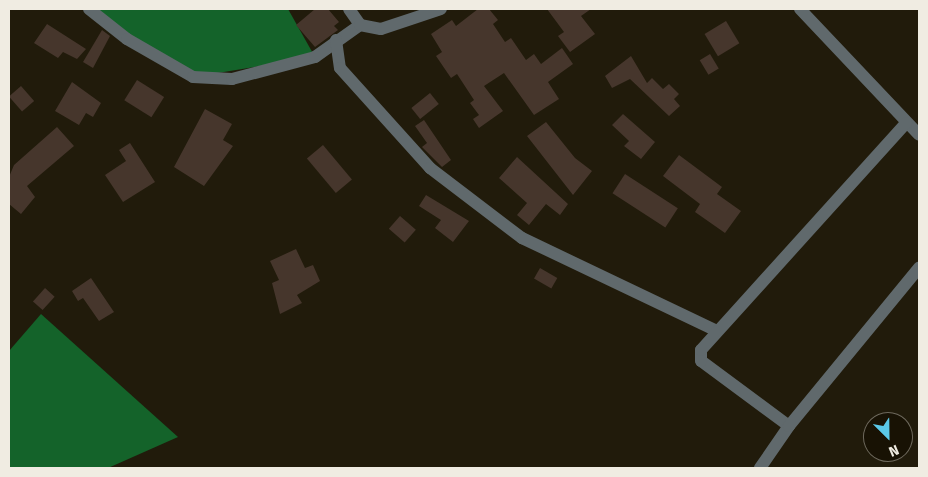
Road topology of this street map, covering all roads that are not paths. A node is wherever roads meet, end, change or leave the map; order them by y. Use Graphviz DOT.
graph roads {
  1 [pos="89,9"];
  2 [pos="349,9"];
  3 [pos="441,9"];
  4 [pos="800,9"];
  5 [pos="360,25"];
  6 [pos="336,40"];
  7 [pos="906,123"];
  8 [pos="919,135"];
  9 [pos="919,268"];
  10 [pos="715,330"];
  11 [pos="790,426"];
  12 [pos="760,468"];
  1 -- 6 [label="street"];
  2 -- 5 [label="street"];
  3 -- 5 [label="street"];
  4 -- 7 [label="street"];
  5 -- 6 [label="street"];
  6 -- 10 [label="street"];
  7 -- 8 [label="street"];
  7 -- 10 [label="street"];
  9 -- 11 [label="street"];
  10 -- 11 [label="street"];
  11 -- 12 [label="street"];
}
